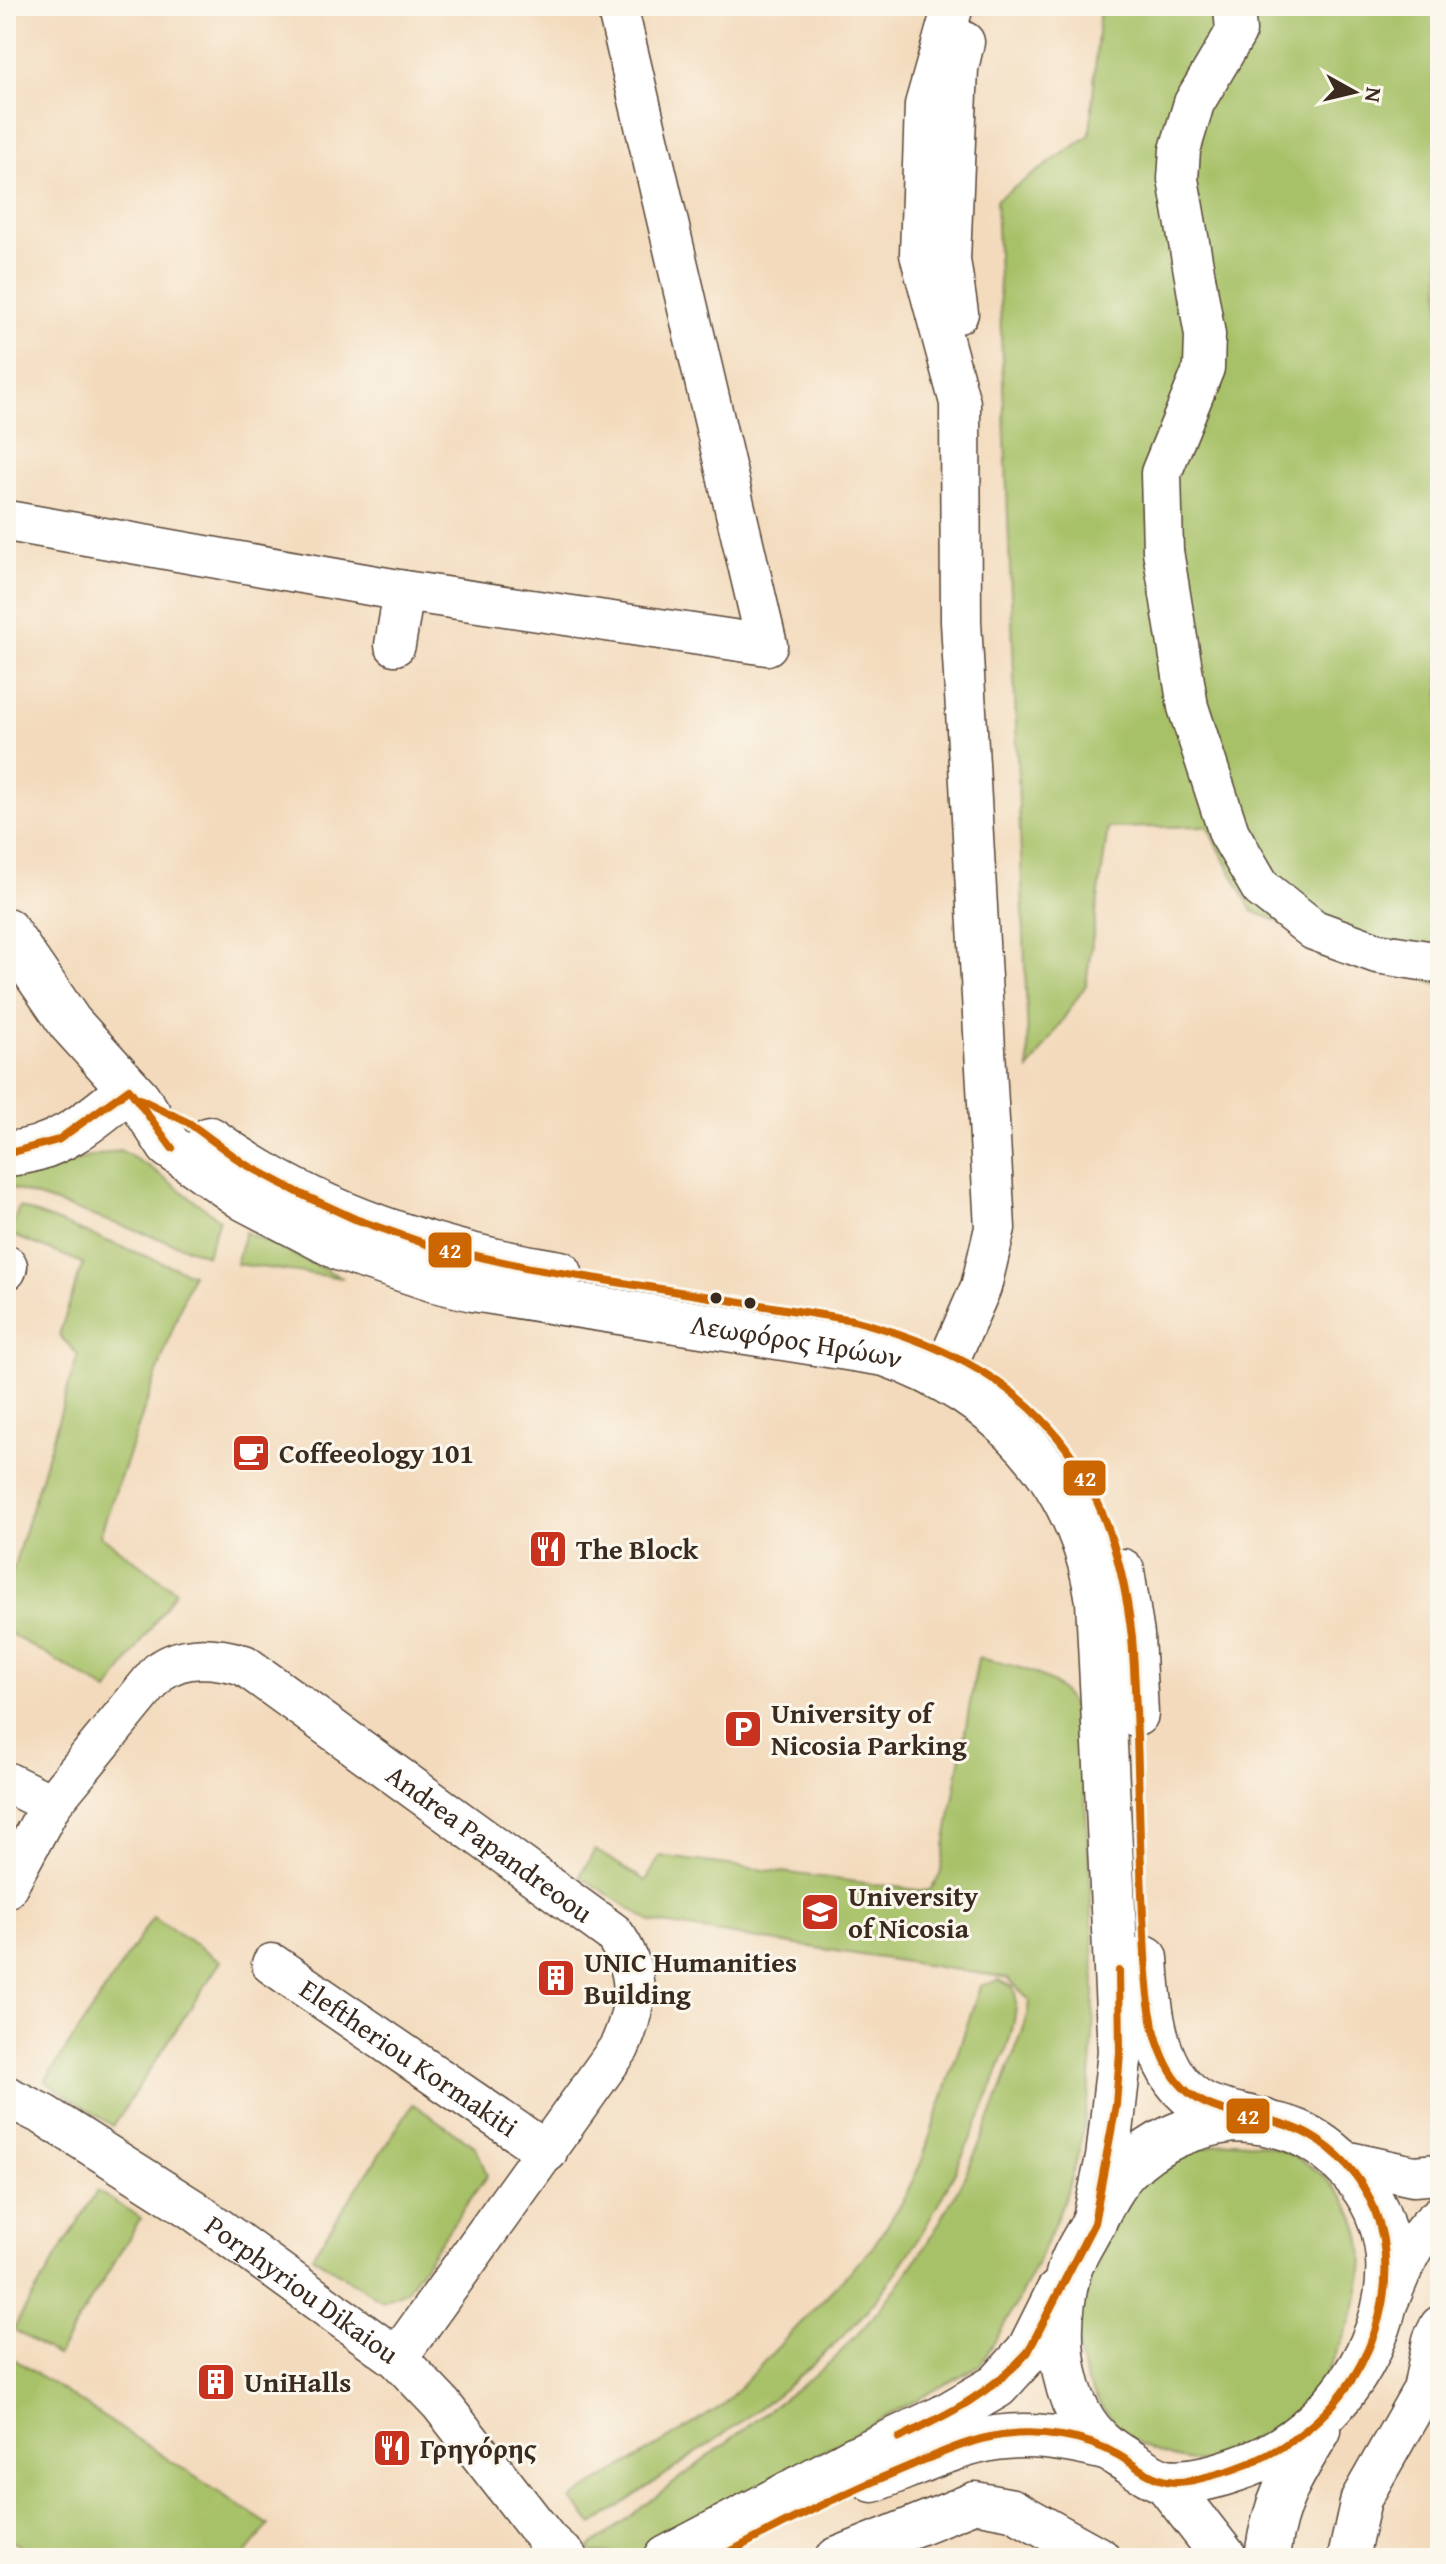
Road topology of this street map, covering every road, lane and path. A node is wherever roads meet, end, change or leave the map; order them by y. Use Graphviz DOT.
graph roads {
  1 [pos="617,6"];
  2 [pos="953,6"];
  3 [pos="972,6"];
  4 [pos="1234,6"];
  5 [pos="960,403"];
  6 [pos="13,522"];
  7 [pos="404,591"];
  8 [pos="395,645"];
  9 [pos="6,930"];
  10 [pos="1440,963"];
  11 [pos="134,1094"];
  12 [pos="6,1154"];
  13 [pos="948,1364"];
  14 [pos="6,1782"];
  15 [pos="51,1804"];
  16 [pos="6,1888"];
  17 [pos="272,1964"];
  18 [pos="6,2096"];
  19 [pos="1263,2121"];
  20 [pos="547,2152"];
  21 [pos="1340,2160"];
  22 [pos="1440,2174"];
  23 [pos="1440,2216"];
  24 [pos="1094,2223"];
  25 [pos="1068,2272"];
  26 [pos="1381,2316"];
  27 [pos="1440,2326"];
  28 [pos="397,2358"];
  29 [pos="1337,2401"];
  30 [pos="1109,2449"];
  31 [pos="1165,2481"];
  32 [pos="555,2552"];
  33 [pos="667,2558"];
  34 [pos="719,2558"];
  35 [pos="836,2558"];
  36 [pos="1100,2558"];
  37 [pos="1225,2558"];
  38 [pos="1267,2558"];
  39 [pos="1348,2558"];
  1 -- 7 [label="street"];
  2 -- 5 [label="street"];
  3 -- 5 [label="street"];
  4 -- 10 [label="street"];
  5 -- 13 [label="street"];
  6 -- 7 [label="street"];
  7 -- 8 [label="street"];
  9 -- 11 [label="main road, Λεωφόρος Ηρώων"];
  11 -- 12 [label="main road"];
  11 -- 13 [label="main road, Λεωφόρος Ηρώων"];
  13 -- 19 [label="main road, Λεωφόρος Ηρώων"];
  13 -- 24 [label="main road, Λεωφόρος Ηρώων"];
  14 -- 15 [label="street"];
  15 -- 16 [label="street, Andrea Papandreoou"];
  15 -- 20 [label="street, Andrea Papandreoou"];
  17 -- 20 [label="street, Eleftheriou Kormakiti"];
  18 -- 28 [label="street, Porphyriou Dikaiou"];
  19 -- 21 [label="main road, Λεωφόρος Ηρώων"];
  19 -- 24 [label="main road"];
  20 -- 28 [label="street, Andrea Papandreoou"];
  21 -- 22 [label="street"];
  21 -- 26 [label="main road, Λεωφόρος Ηρώων"];
  23 -- 26 [label="street"];
  24 -- 25 [label="main road"];
  25 -- 30 [label="main road"];
  25 -- 33 [label="main road"];
  26 -- 29 [label="main road, Λεωφόρος Ηρώων"];
  27 -- 39 [label="street"];
  28 -- 32 [label="street, Porphyriou Dikaiou"];
  29 -- 31 [label="main road"];
  29 -- 38 [label="main road"];
  30 -- 31 [label="main road"];
  30 -- 34 [label="main road"];
  31 -- 37 [label="main road"];
  35 -- 36 [label="street"];
}
